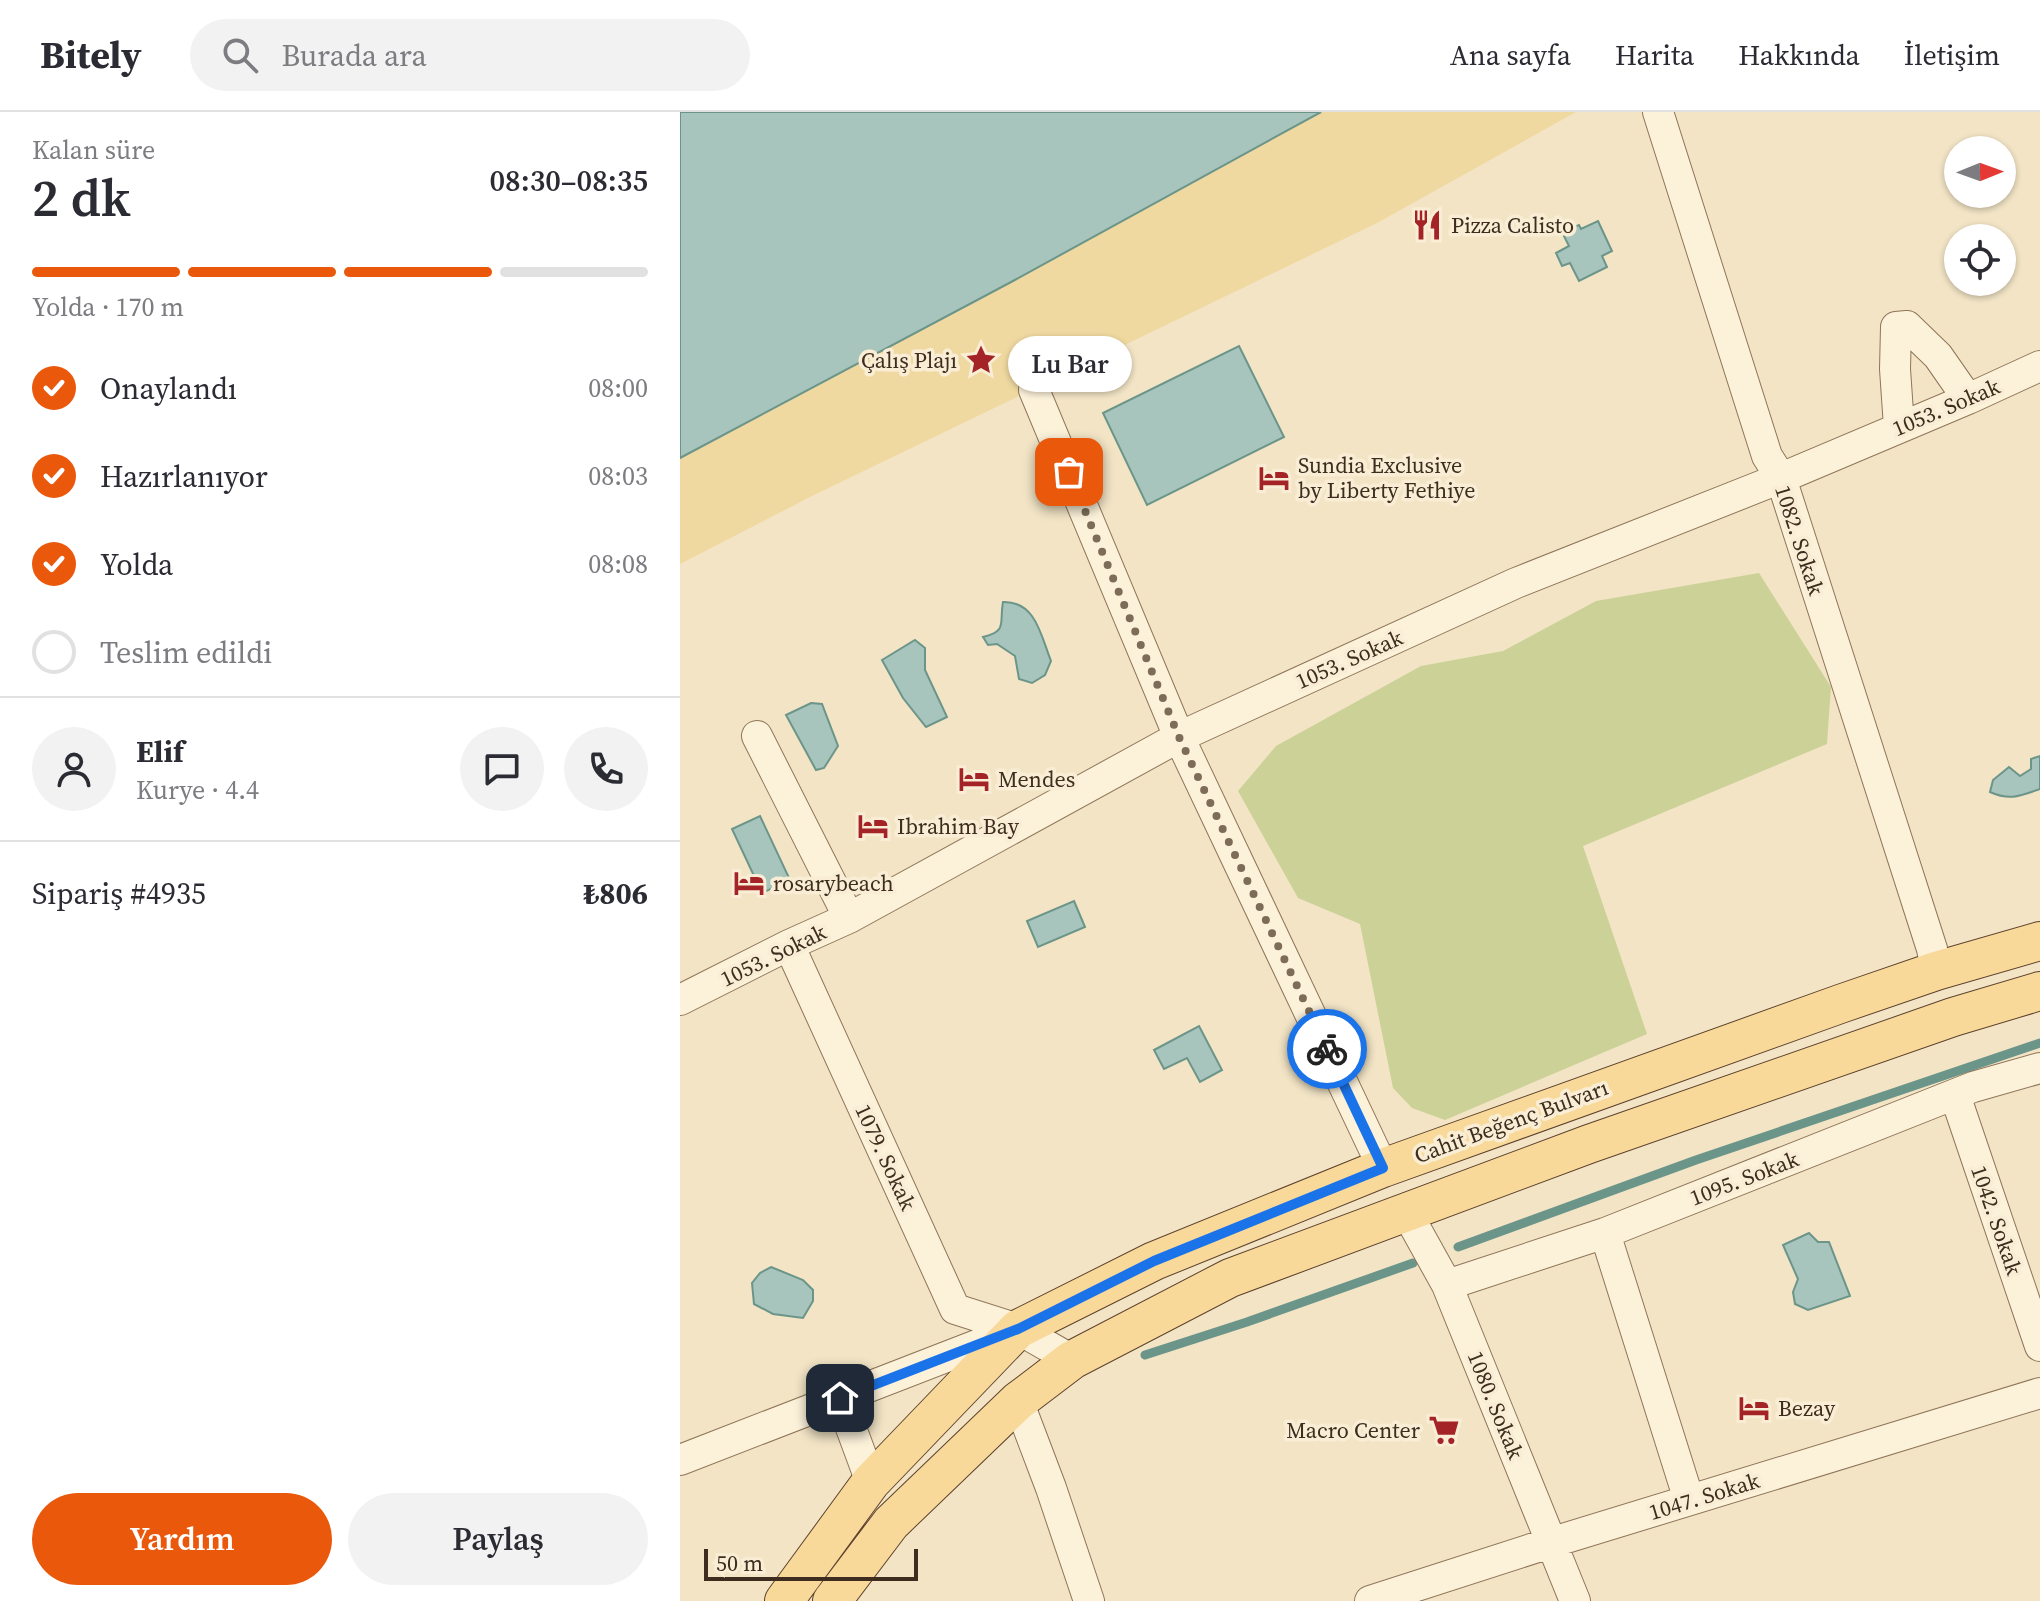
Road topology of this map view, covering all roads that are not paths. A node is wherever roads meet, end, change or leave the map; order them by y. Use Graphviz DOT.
graph roads {
  1 [pos="1658,112"];
  2 [pos="2040,366"];
  3 [pos="1034,390"];
  4 [pos="1968,399"];
  5 [pos="1899,427"];
  6 [pos="1781,478"];
  7 [pos="757,736"];
  8 [pos="1179,737"];
  9 [pos="849,918"];
  10 [pos="2040,941"];
  11 [pos="789,945"];
  12 [pos="1936,971"];
  13 [pos="2040,991"];
  14 [pos="680,1000"];
  15 [pos="2040,1068"];
  16 [pos="1955,1095"];
  17 [pos="1383,1168"];
  18 [pos="1407,1213"];
  19 [pos="1605,1233"];
  20 [pos="1447,1285"];
  21 [pos="1018,1329"];
  22 [pos="2040,1346"];
  23 [pos="1072,1360"];
  24 [pos="2040,1393"];
  25 [pos="840,1398"];
  26 [pos="1018,1401"];
  27 [pos="680,1460"];
  28 [pos="871,1482"];
  29 [pos="1689,1500"];
  30 [pos="1553,1542"];
  31 [pos="784,1601"];
  32 [pos="832,1601"];
  33 [pos="1089,1601"];
  34 [pos="1370,1601"];
  35 [pos="1575,1601"];
  1 -- 6 [label="street, 1082. Sokak"];
  2 -- 4 [label="street, 1053. Sokak"];
  3 -- 8 [label="street"];
  4 -- 5 [label="street, 1053. Sokak"];
  4 -- 5 [label="street"];
  5 -- 6 [label="street, 1053. Sokak"];
  6 -- 8 [label="street, 1053. Sokak"];
  6 -- 12 [label="street, 1082. Sokak"];
  7 -- 9 [label="street"];
  8 -- 9 [label="street, 1053. Sokak"];
  8 -- 17 [label="street"];
  9 -- 11 [label="street, 1053. Sokak"];
  10 -- 12 [label="main road, Cahit Beğenç Bulvarı"];
  11 -- 14 [label="street, 1053. Sokak"];
  11 -- 21 [label="street, 1079. Sokak"];
  12 -- 17 [label="main road, Cahit Beğenç Bulvarı"];
  13 -- 18 [label="main road"];
  15 -- 16 [label="street, 1095. Sokak"];
  16 -- 19 [label="street, 1095. Sokak"];
  16 -- 22 [label="street, 1042. Sokak"];
  17 -- 21 [label="main road, Cahit Beğenç Bulvarı"];
  18 -- 20 [label="street, 1080. Sokak"];
  18 -- 23 [label="main road"];
  19 -- 20 [label="street, 1095. Sokak"];
  19 -- 29 [label="street"];
  20 -- 30 [label="street, 1080. Sokak"];
  21 -- 23 [label="street, 1079. Sokak"];
  21 -- 25 [label="street"];
  21 -- 28 [label="main road, Cahit Beğenç Bulvarı"];
  23 -- 26 [label="main road"];
  24 -- 29 [label="street, 1047. Sokak"];
  25 -- 27 [label="street"];
  25 -- 28 [label="street"];
  26 -- 32 [label="main road"];
  26 -- 33 [label="street"];
  28 -- 31 [label="main road, Cahit Beğenç Bulvarı"];
  29 -- 30 [label="street, 1047. Sokak"];
  30 -- 34 [label="street, 1047. Sokak"];
  30 -- 35 [label="street, 1080. Sokak"];
}
